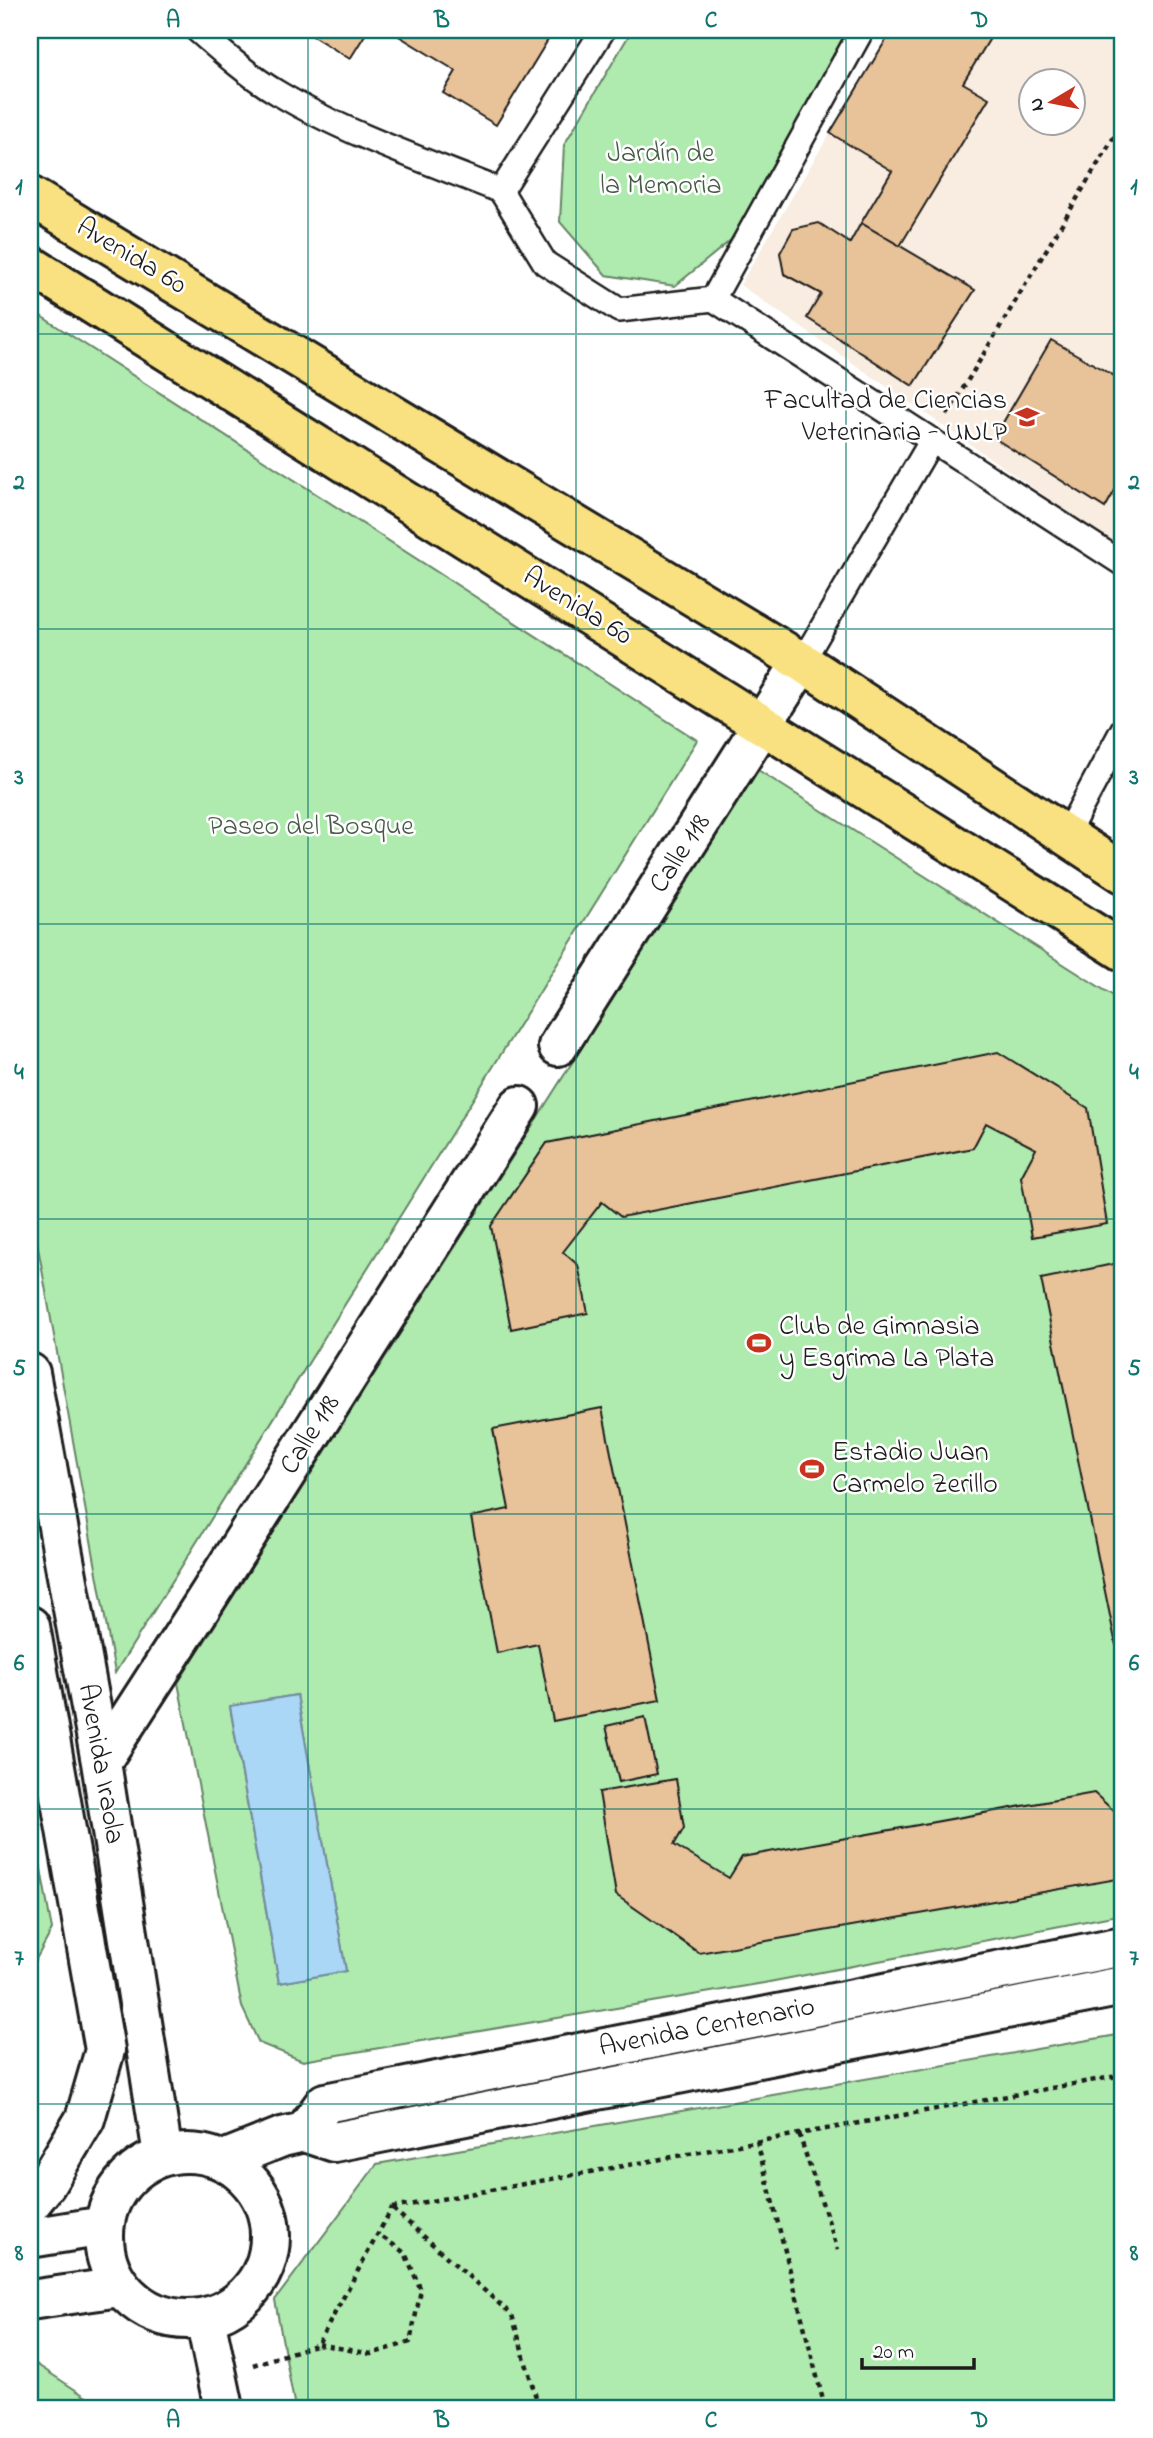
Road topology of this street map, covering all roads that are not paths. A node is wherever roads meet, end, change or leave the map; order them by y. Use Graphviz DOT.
graph roads {
  1 [pos="197,30"];
  2 [pos="603,30"];
  3 [pos="862,30"];
  4 [pos="500,191"];
  5 [pos="30,196"];
  6 [pos="30,265"];
  7 [pos="713,299"];
  8 [pos="932,440"];
  9 [pos="1123,564"];
  10 [pos="802,662"];
  11 [pos="764,724"];
  12 [pos="1123,729"];
  13 [pos="1066,835"];
  14 [pos="1123,873"];
  15 [pos="1123,951"];
  16 [pos="558,1046"];
  17 [pos="519,1106"];
  18 [pos="30,1373"];
  19 [pos="30,1626"];
  20 [pos="101,1762"];
  21 [pos="1123,1946"];
  22 [pos="1123,1986"];
  23 [pos="304,2132"];
  24 [pos="163,2155"];
  25 [pos="224,2160"];
  26 [pos="30,2204"];
  27 [pos="104,2226"];
  28 [pos="30,2238"];
  29 [pos="120,2287"];
  30 [pos="30,2300"];
  31 [pos="205,2318"];
  32 [pos="221,2392"];
  1 -- 4 [label="lane"];
  2 -- 4 [label="lane"];
  3 -- 7 [label="lane"];
  4 -- 7 [label="lane"];
  5 -- 10 [label="main road, Avenida 60"];
  6 -- 11 [label="main road, Avenida 60"];
  7 -- 8 [label="lane"];
  8 -- 9 [label="lane"];
  8 -- 10 [label="lane"];
  10 -- 11 [label="street, Calle 118"];
  10 -- 13 [label="main road, Avenida 60"];
  11 -- 15 [label="main road, Avenida 60"];
  11 -- 16 [label="street, Calle 118"];
  12 -- 13 [label="lane"];
  13 -- 14 [label="main road, Avenida 60"];
  17 -- 20 [label="street, Calle 118"];
  18 -- 20 [label="street, Avenida Iraola"];
  19 -- 26 [label="street"];
  20 -- 24 [label="street, Avenida Iraola"];
  21 -- 23 [label="street, Avenida Centenario"];
  22 -- 23 [label="street, Avenida Centenario"];
  23 -- 25 [label="street"];
  24 -- 25 [label="street"];
  24 -- 27 [label="street"];
  25 -- 31 [label="street"];
  27 -- 28 [label="street"];
  27 -- 29 [label="street"];
  29 -- 30 [label="street"];
  29 -- 31 [label="street"];
  31 -- 32 [label="street"];
}
